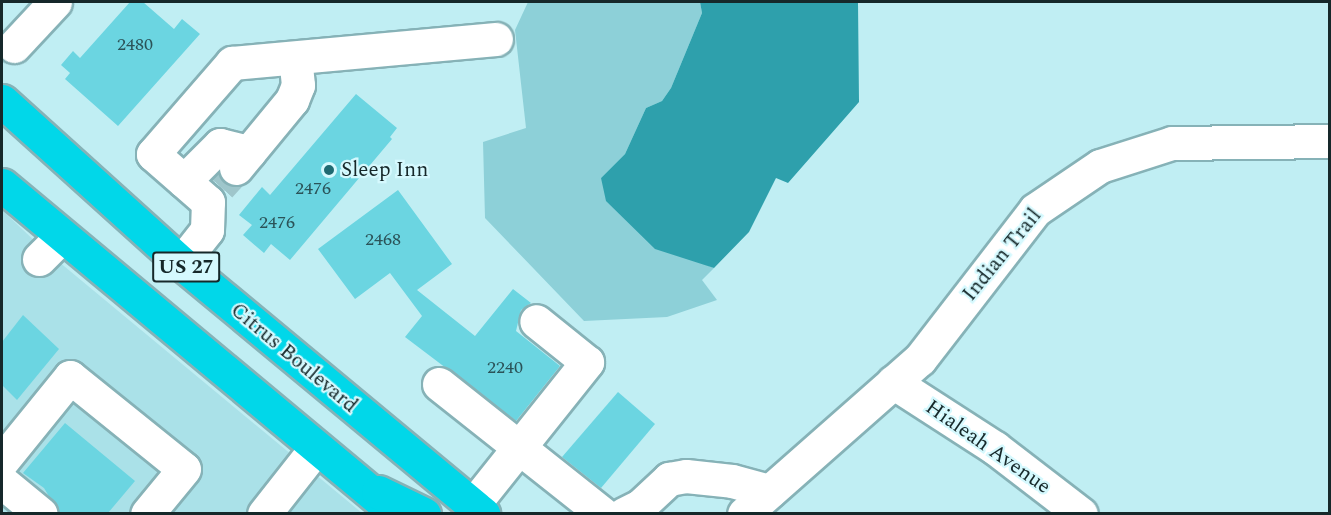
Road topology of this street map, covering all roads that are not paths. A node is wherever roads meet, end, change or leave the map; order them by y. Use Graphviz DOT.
graph roads {
  1 [pos="55,2"];
  2 [pos="496,39"];
  3 [pos="14,46"];
  4 [pos="295,58"];
  5 [pos="2,101"];
  6 [pos="1329,141"];
  7 [pos="219,178"];
  8 [pos="2,185"];
  9 [pos="181,263"];
  10 [pos="536,321"];
  11 [pos="893,382"];
  12 [pos="439,384"];
  13 [pos="316,448"];
  14 [pos="518,448"];
  15 [pos="2,461"];
  16 [pos="2,482"];
  17 [pos="357,482"];
  18 [pos="770,491"];
  19 [pos="478,509"];
  20 [pos="40,513"];
  21 [pos="147,513"];
  22 [pos="264,513"];
  23 [pos="397,513"];
  24 [pos="424,513"];
  25 [pos="603,513"];
  26 [pos="624,513"];
  27 [pos="744,513"];
  28 [pos="1081,513"];
  1 -- 3 [label="street"];
  2 -- 4 [label="street"];
  4 -- 7 [label="street"];
  4 -- 7 [label="street"];
  5 -- 9 [label="highway, Citrus Boulevard / US 27"];
  6 -- 11 [label="street, Indian Trail"];
  7 -- 9 [label="street"];
  8 -- 13 [label="highway, US 27"];
  9 -- 19 [label="highway, Citrus Boulevard / US 27"];
  10 -- 14 [label="street"];
  11 -- 18 [label="street, Indian Trail"];
  11 -- 28 [label="street, Hialeah Avenue"];
  12 -- 14 [label="street"];
  13 -- 17 [label="highway, US 27"];
  13 -- 22 [label="street"];
  14 -- 19 [label="street"];
  14 -- 25 [label="street"];
  15 -- 21 [label="street"];
  16 -- 20 [label="street"];
  17 -- 23 [label="highway, US 27"];
  17 -- 24 [label="highway"];
  18 -- 26 [label="street"];
  18 -- 27 [label="street, Indian Trail"];
}
